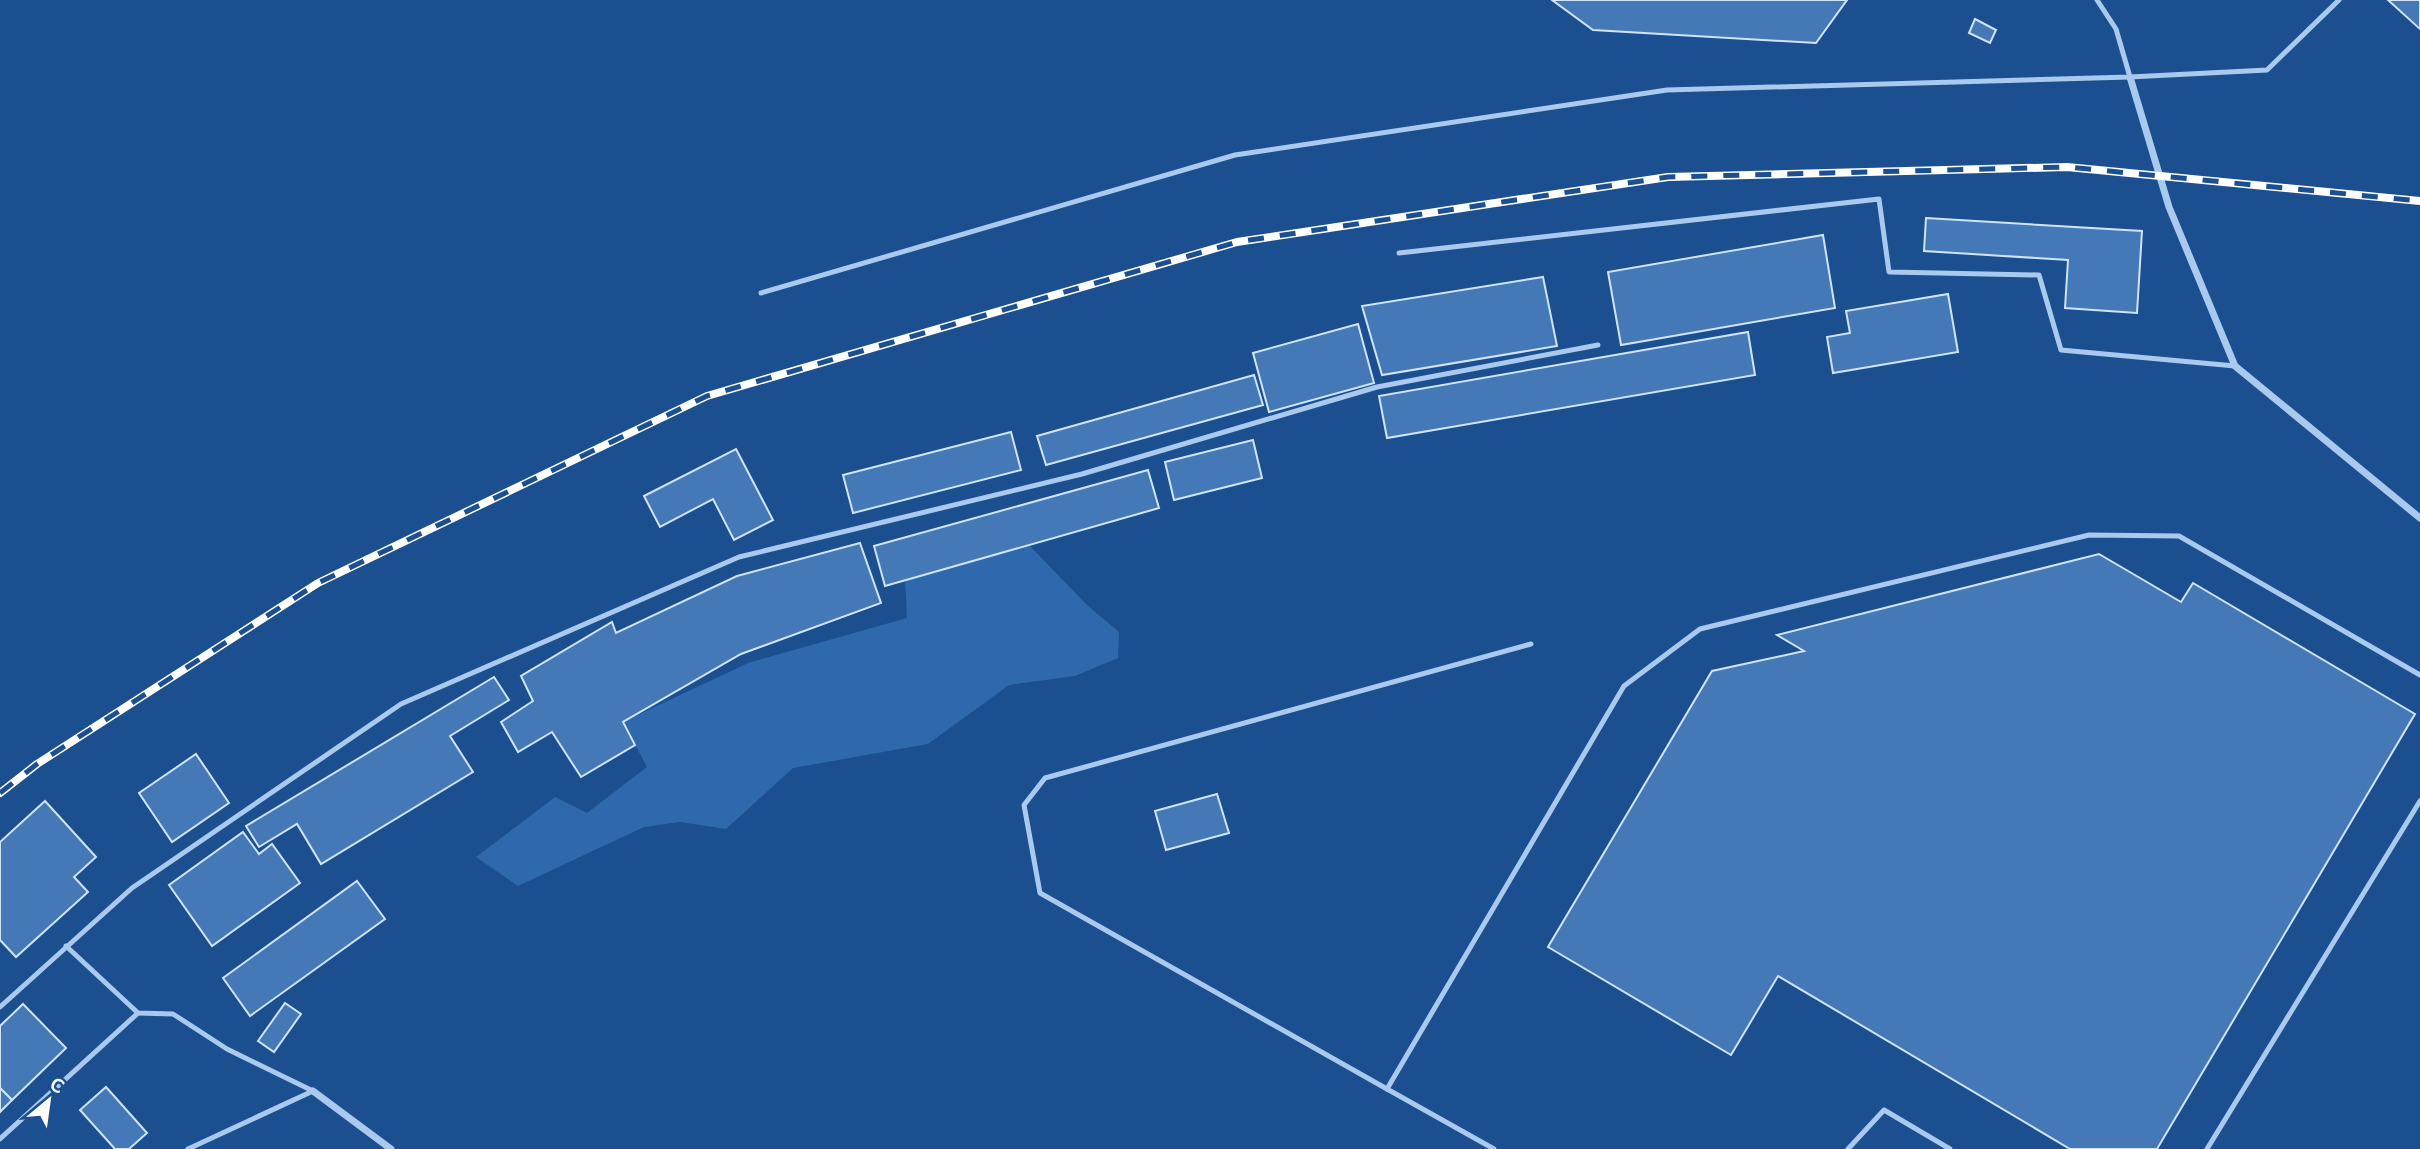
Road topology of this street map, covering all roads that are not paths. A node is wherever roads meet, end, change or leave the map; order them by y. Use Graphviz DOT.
graph roads {
  1 [pos="2097,0"];
  2 [pos="2339,0"];
  3 [pos="2130,77"];
  4 [pos="1399,253"];
  5 [pos="761,293"];
  6 [pos="1598,345"];
  7 [pos="2235,366"];
  8 [pos="2420,518"];
  9 [pos="1531,644"];
  10 [pos="2420,676"];
  11 [pos="2420,801"];
  12 [pos="65,946"];
  13 [pos="0,1007"];
  14 [pos="138,1013"];
  15 [pos="1387,1089"];
  16 [pos="313,1091"];
  17 [pos="0,1139"];
  18 [pos="188,1149"];
  19 [pos="391,1149"];
  20 [pos="1494,1149"];
  21 [pos="1848,1149"];
  22 [pos="1950,1149"];
  23 [pos="2207,1149"];
  1 -- 3 [label="lane"];
  2 -- 3 [label="lane"];
  3 -- 5 [label="lane"];
  3 -- 7 [label="street"];
  4 -- 7 [label="lane"];
  6 -- 12 [label="lane"];
  7 -- 8 [label="street"];
  9 -- 15 [label="lane"];
  10 -- 15 [label="lane"];
  11 -- 23 [label="lane"];
  12 -- 13 [label="lane"];
  12 -- 14 [label="lane"];
  14 -- 16 [label="lane"];
  14 -- 17 [label="lane"];
  15 -- 20 [label="lane"];
  16 -- 18 [label="lane"];
  16 -- 19 [label="street"];
  21 -- 22 [label="lane"];
}
